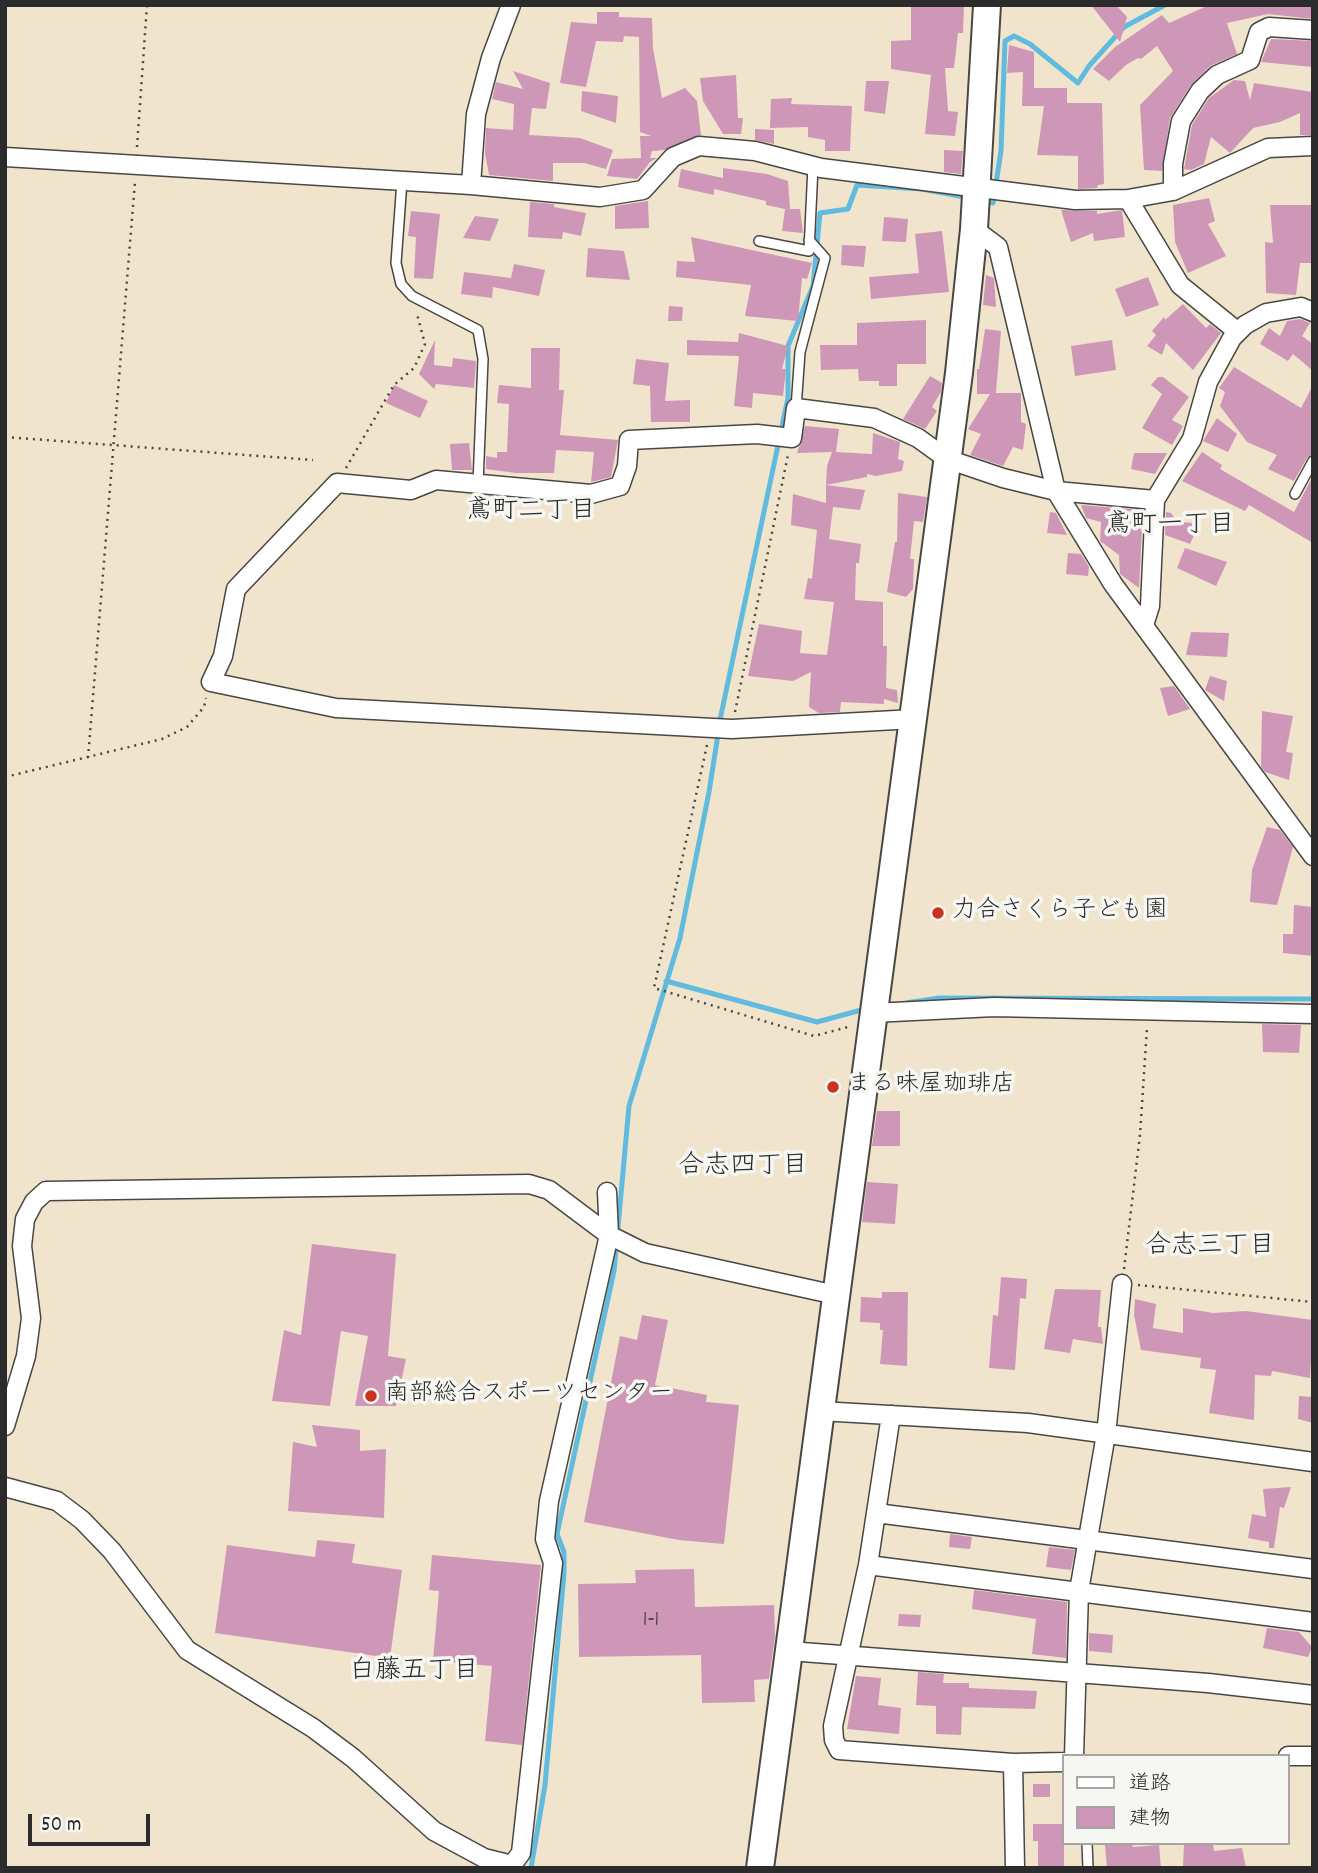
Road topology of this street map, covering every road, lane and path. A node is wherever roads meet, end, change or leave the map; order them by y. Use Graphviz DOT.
graph roads {
  1 [pos="147,5"];
  2 [pos="511,5"];
  3 [pos="987,5"];
  4 [pos="1313,30"];
  5 [pos="1313,146"];
  6 [pos="5,157"];
  7 [pos="136,165"];
  8 [pos="813,166"];
  9 [pos="402,181"];
  10 [pos="471,185"];
  11 [pos="977,187"];
  12 [pos="1173,191"];
  13 [pos="1128,199"];
  14 [pos="974,229"];
  15 [pos="809,240"];
  16 [pos="759,241"];
  17 [pos="412,296"];
  18 [pos="1313,312"];
  19 [pos="1238,332"];
  20 [pos="796,408"];
  21 [pos="5,437"];
  22 [pos="792,438"];
  23 [pos="112,444"];
  24 [pos="947,459"];
  25 [pos="313,460"];
  26 [pos="1313,461"];
  27 [pos="337,483"];
  28 [pos="478,484"];
  29 [pos="1056,491"];
  30 [pos="1295,494"];
  31 [pos="1155,500"];
  32 [pos="1144,625"];
  33 [pos="211,682"];
  34 [pos="914,719"];
  35 [pos="711,727"];
  36 [pos="732,729"];
  37 [pos="88,758"];
  38 [pos="5,777"];
  39 [pos="1313,856"];
  40 [pos="1148,1011"];
  41 [pos="873,1013"];
  42 [pos="1313,1014"];
  43 [pos="607,1192"];
  44 [pos="610,1235"];
  45 [pos="1122,1284"];
  46 [pos="836,1295"];
  47 [pos="1313,1302"];
  48 [pos="820,1411"];
  49 [pos="891,1415"];
  50 [pos="5,1426"];
  51 [pos="1106,1434"];
  52 [pos="1313,1462"];
  53 [pos="5,1487"];
  54 [pos="876,1513"];
  55 [pos="1088,1539"];
  56 [pos="868,1565"];
  57 [pos="1313,1569"];
  58 [pos="1079,1591"];
  59 [pos="1313,1622"];
  60 [pos="789,1651"];
  61 [pos="848,1656"];
  62 [pos="1076,1674"];
  63 [pos="1313,1695"];
  64 [pos="1074,1754"];
  65 [pos="1290,1756"];
  66 [pos="1313,1756"];
  67 [pos="1062,1762"];
  68 [pos="1013,1763"];
  69 [pos="1087,1845"];
  70 [pos="760,1868"];
  71 [pos="1015,1868"];
  72 [pos="1088,1868"];
  1 -- 7 [label="path"];
  2 -- 10 [label="street"];
  3 -- 11 [label="street"];
  4 -- 12 [label="street"];
  5 -- 12 [label="street"];
  6 -- 7 [label="street"];
  7 -- 9 [label="street"];
  7 -- 23 [label="path"];
  8 -- 10 [label="street"];
  8 -- 11 [label="street"];
  8 -- 15 [label="lane"];
  9 -- 10 [label="street"];
  9 -- 17 [label="lane"];
  11 -- 13 [label="street"];
  11 -- 14 [label="street"];
  12 -- 13 [label="street"];
  13 -- 19 [label="street"];
  14 -- 24 [label="street"];
  14 -- 29 [label="street"];
  15 -- 16 [label="lane"];
  15 -- 20 [label="lane"];
  17 -- 27 [label="path"];
  17 -- 28 [label="lane"];
  18 -- 19 [label="street"];
  19 -- 31 [label="street"];
  20 -- 22 [label="street"];
  20 -- 24 [label="street"];
  21 -- 23 [label="path"];
  22 -- 28 [label="street"];
  22 -- 36 [label="path"];
  23 -- 25 [label="path"];
  23 -- 37 [label="path"];
  24 -- 29 [label="street"];
  24 -- 34 [label="street"];
  26 -- 30 [label="lane"];
  27 -- 28 [label="street"];
  27 -- 33 [label="street"];
  29 -- 31 [label="street"];
  29 -- 32 [label="street"];
  31 -- 32 [label="street"];
  32 -- 39 [label="street"];
  33 -- 35 [label="street"];
  33 -- 37 [label="path"];
  34 -- 36 [label="street"];
  34 -- 41 [label="street"];
  35 -- 36 [label="street"];
  35 -- 41 [label="path"];
  37 -- 38 [label="path"];
  40 -- 41 [label="street"];
  40 -- 42 [label="street"];
  40 -- 45 [label="path"];
  41 -- 46 [label="street"];
  43 -- 44 [label="street"];
  44 -- 46 [label="street"];
  44 -- 50 [label="street"];
  44 -- 53 [label="street"];
  45 -- 47 [label="path"];
  45 -- 51 [label="street"];
  46 -- 48 [label="street"];
  48 -- 49 [label="street"];
  48 -- 60 [label="street"];
  49 -- 51 [label="street"];
  49 -- 54 [label="street"];
  51 -- 52 [label="street"];
  51 -- 55 [label="street"];
  54 -- 55 [label="street"];
  54 -- 56 [label="street"];
  55 -- 57 [label="street"];
  55 -- 58 [label="street"];
  56 -- 58 [label="street"];
  56 -- 61 [label="street"];
  58 -- 59 [label="street"];
  58 -- 62 [label="street"];
  60 -- 61 [label="street"];
  60 -- 70 [label="street"];
  61 -- 62 [label="street"];
  61 -- 68 [label="street"];
  62 -- 63 [label="street"];
  62 -- 64 [label="street"];
  65 -- 66 [label="street"];
  67 -- 68 [label="street"];
  68 -- 71 [label="street"];
  69 -- 72 [label="lane"];
}
